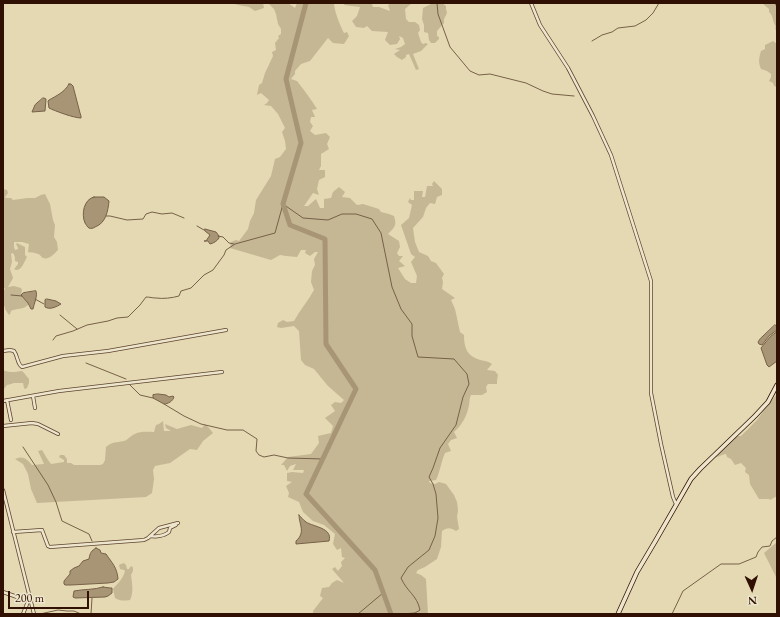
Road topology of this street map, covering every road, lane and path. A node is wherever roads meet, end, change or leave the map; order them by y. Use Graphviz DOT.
graph roads {
  1 [pos="530,3"];
  2 [pos="226,330"];
  3 [pos="3,351"];
  4 [pos="222,372"];
  5 [pos="777,385"];
  6 [pos="33,396"];
  7 [pos="7,400"];
  8 [pos="3,401"];
  9 [pos="36,408"];
  10 [pos="11,420"];
  11 [pos="3,426"];
  12 [pos="58,434"];
  13 [pos="3,490"];
  14 [pos="676,504"];
  15 [pos="13,532"];
  16 [pos="150,536"];
  17 [pos="3,592"];
  18 [pos="30,598"];
  19 [pos="23,614"];
  20 [pos="34,614"];
  21 [pos="618,614"];
  1 -- 14 [label="street"];
  2 -- 3 [label="street"];
  4 -- 6 [label="street"];
  5 -- 14 [label="street"];
  6 -- 7 [label="street"];
  6 -- 9 [label="street"];
  7 -- 8 [label="street"];
  7 -- 10 [label="street"];
  11 -- 12 [label="street"];
  13 -- 15 [label="street"];
  14 -- 21 [label="street"];
  15 -- 16 [label="street"];
  15 -- 18 [label="street"];
  16 -- 16 [label="street"];
  17 -- 18 [label="street"];
  18 -- 19 [label="street"];
  18 -- 20 [label="street"];
}
